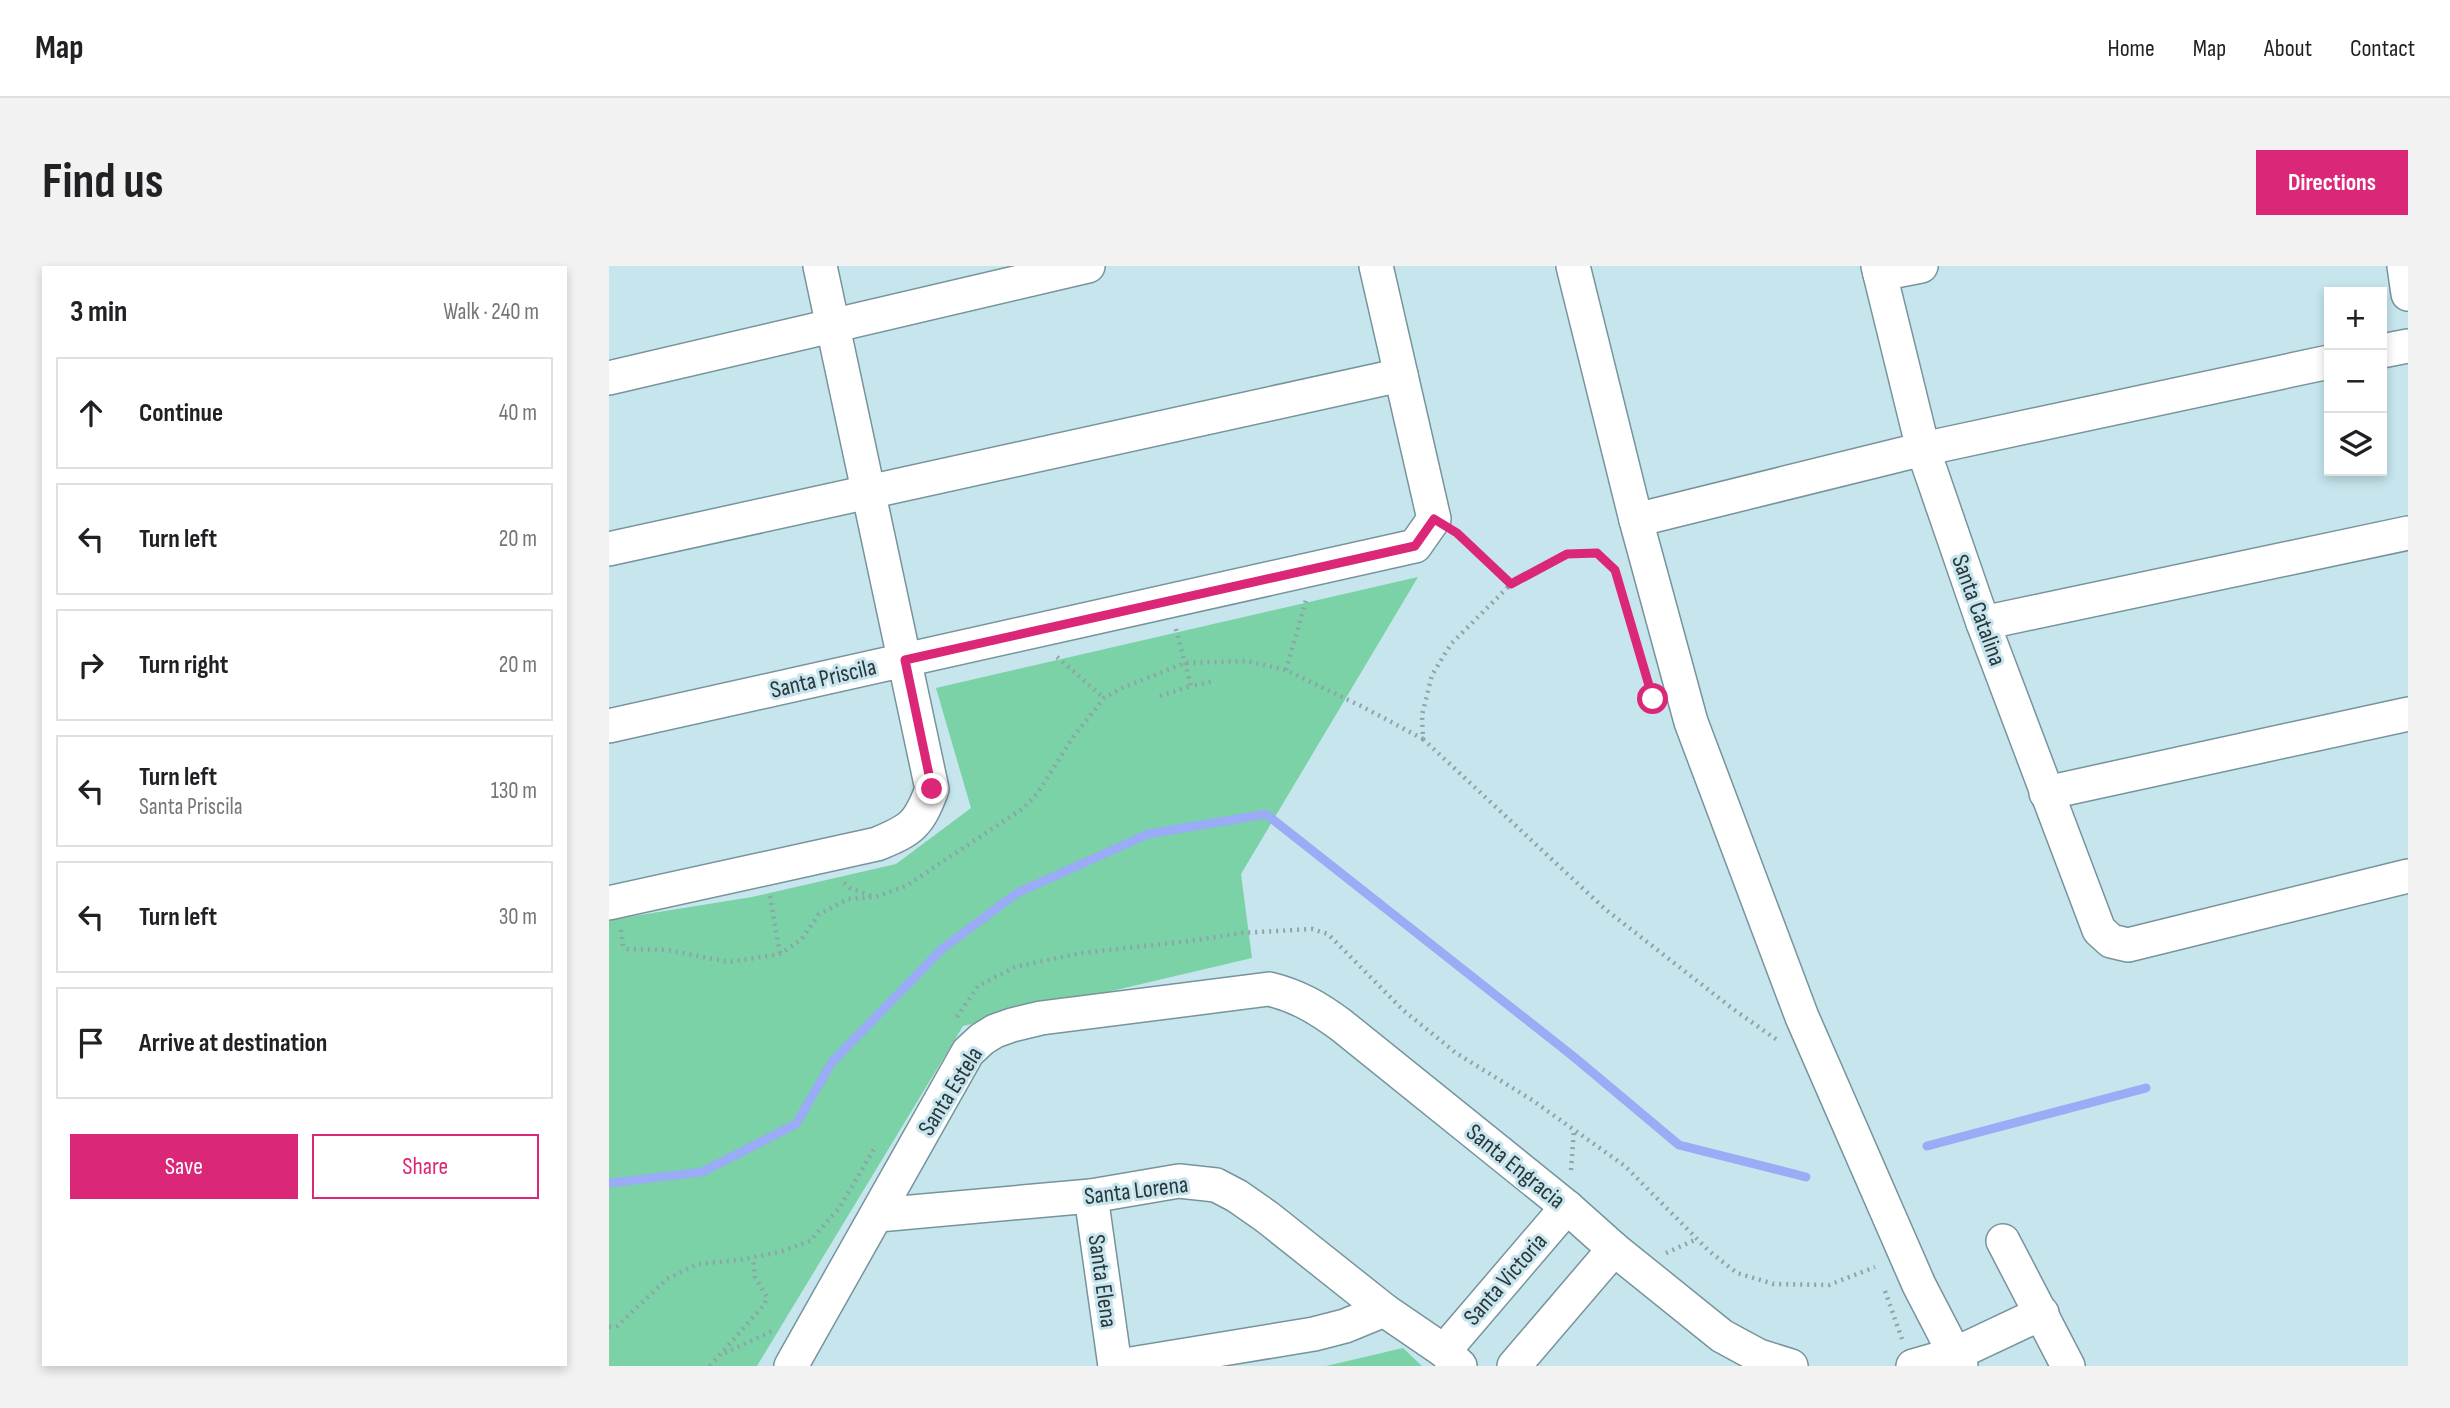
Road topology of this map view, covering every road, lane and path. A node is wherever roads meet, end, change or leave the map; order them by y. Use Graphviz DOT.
graph roads {
  1 [pos="820,266"];
  2 [pos="1089,266"];
  3 [pos="1376,266"];
  4 [pos="1573,266"];
  5 [pos="1921,266"];
  6 [pos="2404,266"];
  7 [pos="1879,270"];
  8 [pos="2408,294"];
  9 [pos="833,326"];
  10 [pos="2408,345"];
  11 [pos="2386,350"];
  12 [pos="2324,363"];
  13 [pos="1401,375"];
  14 [pos="609,378"];
  15 [pos="1923,449"];
  16 [pos="869,493"];
  17 [pos="1434,519"];
  18 [pos="1636,520"];
  19 [pos="2408,533"];
  20 [pos="609,550"];
  21 [pos="1315,568"];
  22 [pos="1618,583"];
  23 [pos="1511,584"];
  24 [pos="1170,601"];
  25 [pos="1983,623"];
  26 [pos="1029,632"];
  27 [pos="905,660"];
  28 [pos="1185,663"];
  29 [pos="1286,670"];
  30 [pos="1215,681"];
  31 [pos="1191,686"];
  32 [pos="1160,696"];
  33 [pos="1104,698"];
  34 [pos="2408,713"];
  35 [pos="609,726"];
  36 [pos="1423,739"];
  37 [pos="2046,793"];
  38 [pos="765,869"];
  39 [pos="2408,876"];
  40 [pos="613,902"];
  41 [pos="1241,933"];
  42 [pos="780,954"];
  43 [pos="1232,992"];
  44 [pos="1775,1030"];
  45 [pos="1091,1196"];
  46 [pos="1567,1207"];
  47 [pos="878,1215"];
  48 [pos="2003,1241"];
  49 [pos="1614,1250"];
  50 [pos="753,1258"];
  51 [pos="1879,1277"];
  52 [pos="1883,1287"];
  53 [pos="1384,1310"];
  54 [pos="2042,1313"];
  55 [pos="1908,1354"];
  56 [pos="1452,1359"];
  57 [pos="1958,1360"];
  58 [pos="710,1366"];
  59 [pos="791,1366"];
  60 [pos="1117,1366"];
  61 [pos="1514,1366"];
  62 [pos="1791,1366"];
  63 [pos="2069,1366"];
  1 -- 9 [label="street"];
  2 -- 9 [label="street"];
  3 -- 13 [label="street"];
  4 -- 18 [label="street"];
  5 -- 7 [label="street"];
  6 -- 8 [label="street"];
  7 -- 15 [label="street, Santa Catalina"];
  9 -- 14 [label="street"];
  9 -- 16 [label="street"];
  10 -- 11 [label="street"];
  12 -- 15 [label="street"];
  13 -- 16 [label="street"];
  13 -- 17 [label="street"];
  15 -- 18 [label="street"];
  15 -- 25 [label="street, Santa Catalina"];
  16 -- 20 [label="street"];
  16 -- 27 [label="street"];
  17 -- 21 [label="street, Santa Priscila"];
  17 -- 23 [label="path"];
  18 -- 57 [label="street"];
  19 -- 25 [label="street"];
  21 -- 24 [label="street, Santa Priscila"];
  21 -- 29 [label="path"];
  22 -- 23 [label="path"];
  23 -- 36 [label="path"];
  24 -- 26 [label="street, Santa Priscila"];
  24 -- 28 [label="path"];
  25 -- 37 [label="street, Santa Catalina"];
  26 -- 27 [label="street, Santa Priscila"];
  26 -- 33 [label="path"];
  27 -- 35 [label="street, Santa Priscila"];
  27 -- 38 [label="street"];
  28 -- 29 [label="path"];
  28 -- 31 [label="path"];
  28 -- 33 [label="path"];
  29 -- 36 [label="path"];
  30 -- 31 [label="path"];
  31 -- 32 [label="path"];
  33 -- 42 [label="path"];
  34 -- 37 [label="street"];
  36 -- 44 [label="path"];
  37 -- 39 [label="street, Santa Catalina"];
  38 -- 40 [label="street"];
  38 -- 42 [label="path"];
  40 -- 42 [label="path"];
  41 -- 51 [label="path"];
  43 -- 46 [label="street, Santa Engracia"];
  43 -- 47 [label="street, Santa Estela"];
  45 -- 47 [label="street, Santa Lorena"];
  45 -- 53 [label="street, Santa Lorena"];
  45 -- 60 [label="street, Santa Elena"];
  46 -- 49 [label="street, Santa Engracia"];
  46 -- 56 [label="street, Santa Victoria"];
  47 -- 59 [label="street, Santa Estela"];
  48 -- 54 [label="street"];
  49 -- 61 [label="street"];
  49 -- 62 [label="street, Santa Engracia"];
  50 -- 58 [label="path"];
  52 -- 55 [label="path"];
  53 -- 56 [label="street, Santa Lorena"];
  53 -- 60 [label="street"];
  54 -- 57 [label="street"];
  54 -- 63 [label="street"];
  55 -- 57 [label="street"];
}
